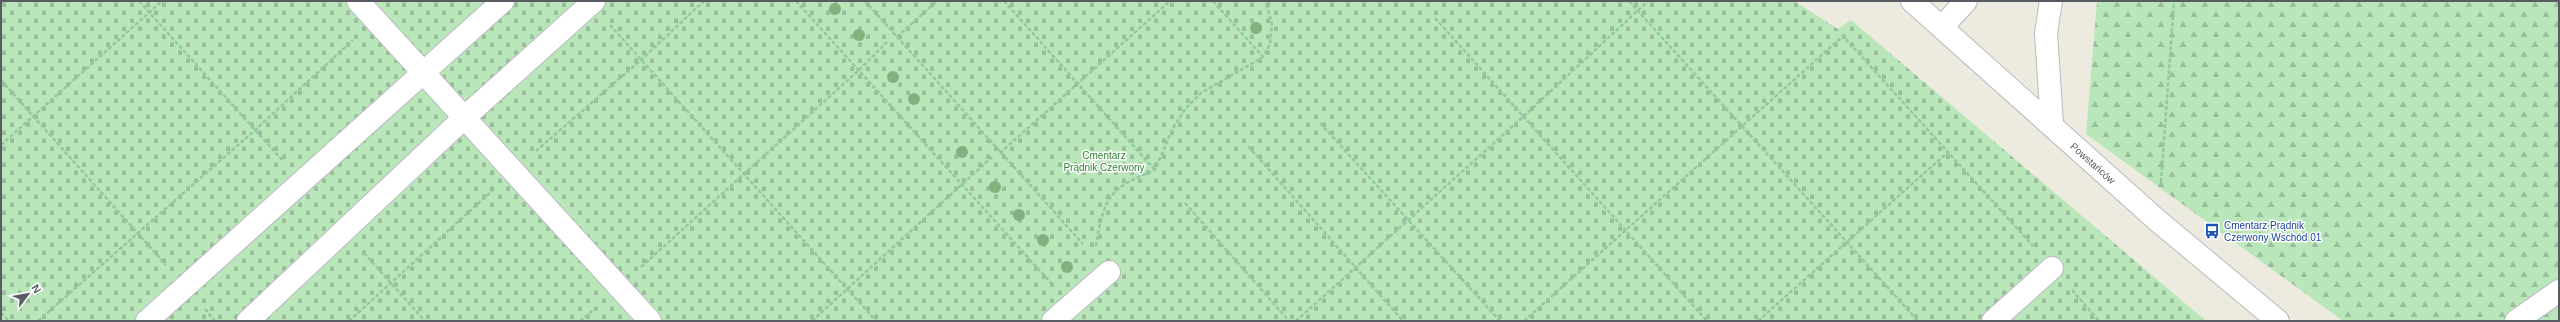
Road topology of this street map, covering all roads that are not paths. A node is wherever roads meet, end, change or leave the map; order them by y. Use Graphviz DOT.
graph roads {
  1 [pos="358,1"];
  2 [pos="504,1"];
  3 [pos="1912,1"];
  4 [pos="1966,1"];
  5 [pos="2051,1"];
  6 [pos="592,3"];
  7 [pos="1942,27"];
  8 [pos="423,71"];
  9 [pos="465,117"];
  10 [pos="2052,125"];
  11 [pos="2052,268"];
  12 [pos="1109,272"];
  13 [pos="2559,291"];
  14 [pos="147,321"];
  15 [pos="248,321"];
  16 [pos="650,321"];
  17 [pos="1053,321"];
  18 [pos="1994,321"];
  19 [pos="2278,321"];
  20 [pos="2516,321"];
  1 -- 8 [label="street"];
  2 -- 8 [label="street"];
  3 -- 7 [label="street, Powstańców"];
  4 -- 7 [label="street"];
  5 -- 10 [label="street"];
  6 -- 9 [label="street"];
  7 -- 10 [label="street, Powstańców"];
  8 -- 9 [label="street"];
  8 -- 14 [label="street"];
  9 -- 15 [label="street"];
  9 -- 16 [label="street"];
  10 -- 19 [label="street, Powstańców"];
  11 -- 18 [label="street"];
  12 -- 17 [label="street"];
  13 -- 20 [label="street"];
}
